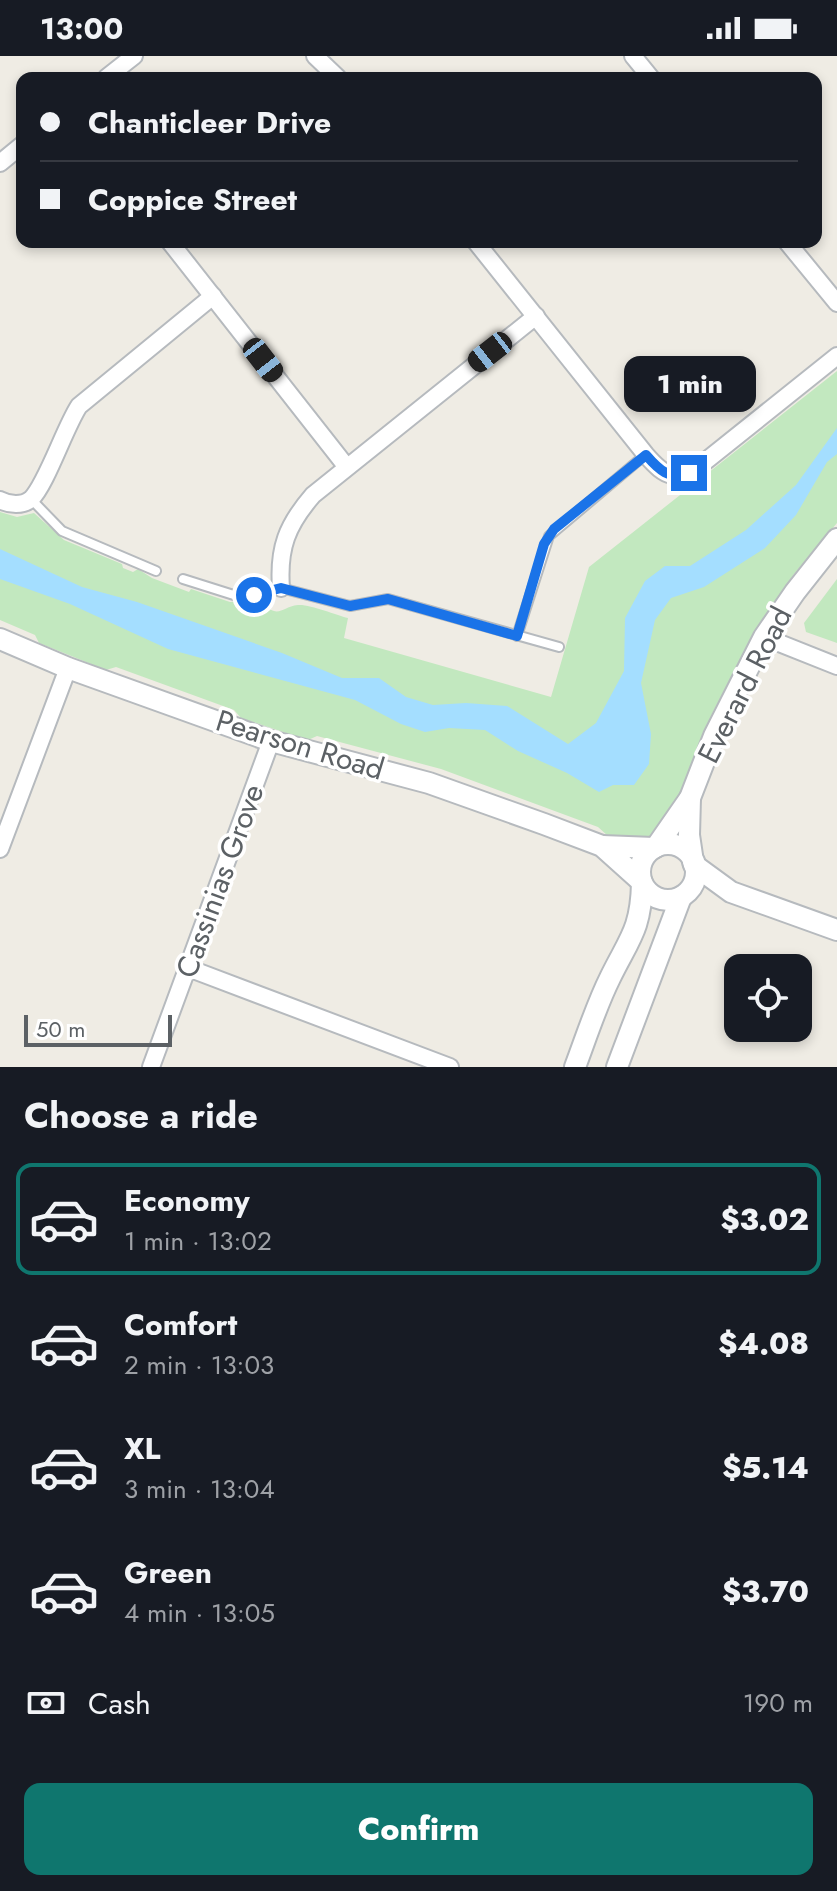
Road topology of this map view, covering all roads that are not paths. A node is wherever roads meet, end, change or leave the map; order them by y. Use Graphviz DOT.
graph roads {
  1 [pos="134,56"];
  2 [pos="315,56"];
  3 [pos="633,56"];
  4 [pos="114,72"];
  5 [pos="332,72"];
  6 [pos="646,72"];
  7 [pos="16,150"];
  8 [pos="0,163"];
  9 [pos="175,248"];
  10 [pos="481,248"];
  11 [pos="792,248"];
  12 [pos="213,296"];
  13 [pos="837,303"];
  14 [pos="536,316"];
  15 [pos="837,356"];
  16 [pos="646,455"];
  17 [pos="346,466"];
  18 [pos="31,499"];
  19 [pos="0,500"];
  20 [pos="837,539"];
  21 [pos="156,571"];
  22 [pos="183,579"];
  23 [pos="281,588"];
  24 [pos="517,636"];
  25 [pos="764,637"];
  26 [pos="0,639"];
  27 [pos="559,647"];
  28 [pos="837,666"];
  29 [pos="68,668"];
  30 [pos="271,741"];
  31 [pos="690,798"];
  32 [pos="602,846"];
  33 [pos="655,848"];
  34 [pos="0,849"];
  35 [pos="694,864"];
  36 [pos="642,882"];
  37 [pos="731,892"];
  38 [pos="682,896"];
  39 [pos="837,930"];
  40 [pos="188,968"];
  41 [pos="151,1067"];
  42 [pos="450,1067"];
  43 [pos="575,1067"];
  44 [pos="617,1067"];
  1 -- 4 [label="street"];
  2 -- 5 [label="street"];
  3 -- 6 [label="street"];
  7 -- 8 [label="street"];
  9 -- 12 [label="street"];
  10 -- 14 [label="street"];
  11 -- 13 [label="street"];
  12 -- 17 [label="street"];
  12 -- 18 [label="street"];
  14 -- 16 [label="street"];
  14 -- 17 [label="street"];
  15 -- 16 [label="street"];
  16 -- 24 [label="lane"];
  17 -- 23 [label="street"];
  18 -- 19 [label="street"];
  18 -- 21 [label="lane"];
  20 -- 25 [label="street, Everard Road"];
  22 -- 23 [label="lane"];
  23 -- 24 [label="lane"];
  24 -- 27 [label="lane"];
  25 -- 28 [label="street"];
  25 -- 31 [label="street, Everard Road"];
  26 -- 29 [label="street, Pearson Road"];
  29 -- 30 [label="street, Pearson Road"];
  29 -- 34 [label="street"];
  30 -- 32 [label="street, Pearson Road"];
  30 -- 40 [label="street, Cassinias Grove"];
  31 -- 33 [label="street, Everard Road"];
  31 -- 35 [label="street, Everard Road"];
  32 -- 33 [label="street, Pearson Road"];
  32 -- 36 [label="street, Pearson Road"];
  33 -- 35 [label="street"];
  33 -- 36 [label="street"];
  35 -- 37 [label="street"];
  35 -- 38 [label="street"];
  36 -- 38 [label="street"];
  36 -- 43 [label="street"];
  37 -- 38 [label="street"];
  37 -- 39 [label="street"];
  38 -- 44 [label="street"];
  40 -- 41 [label="street, Cassinias Grove"];
  40 -- 42 [label="street"];
}
